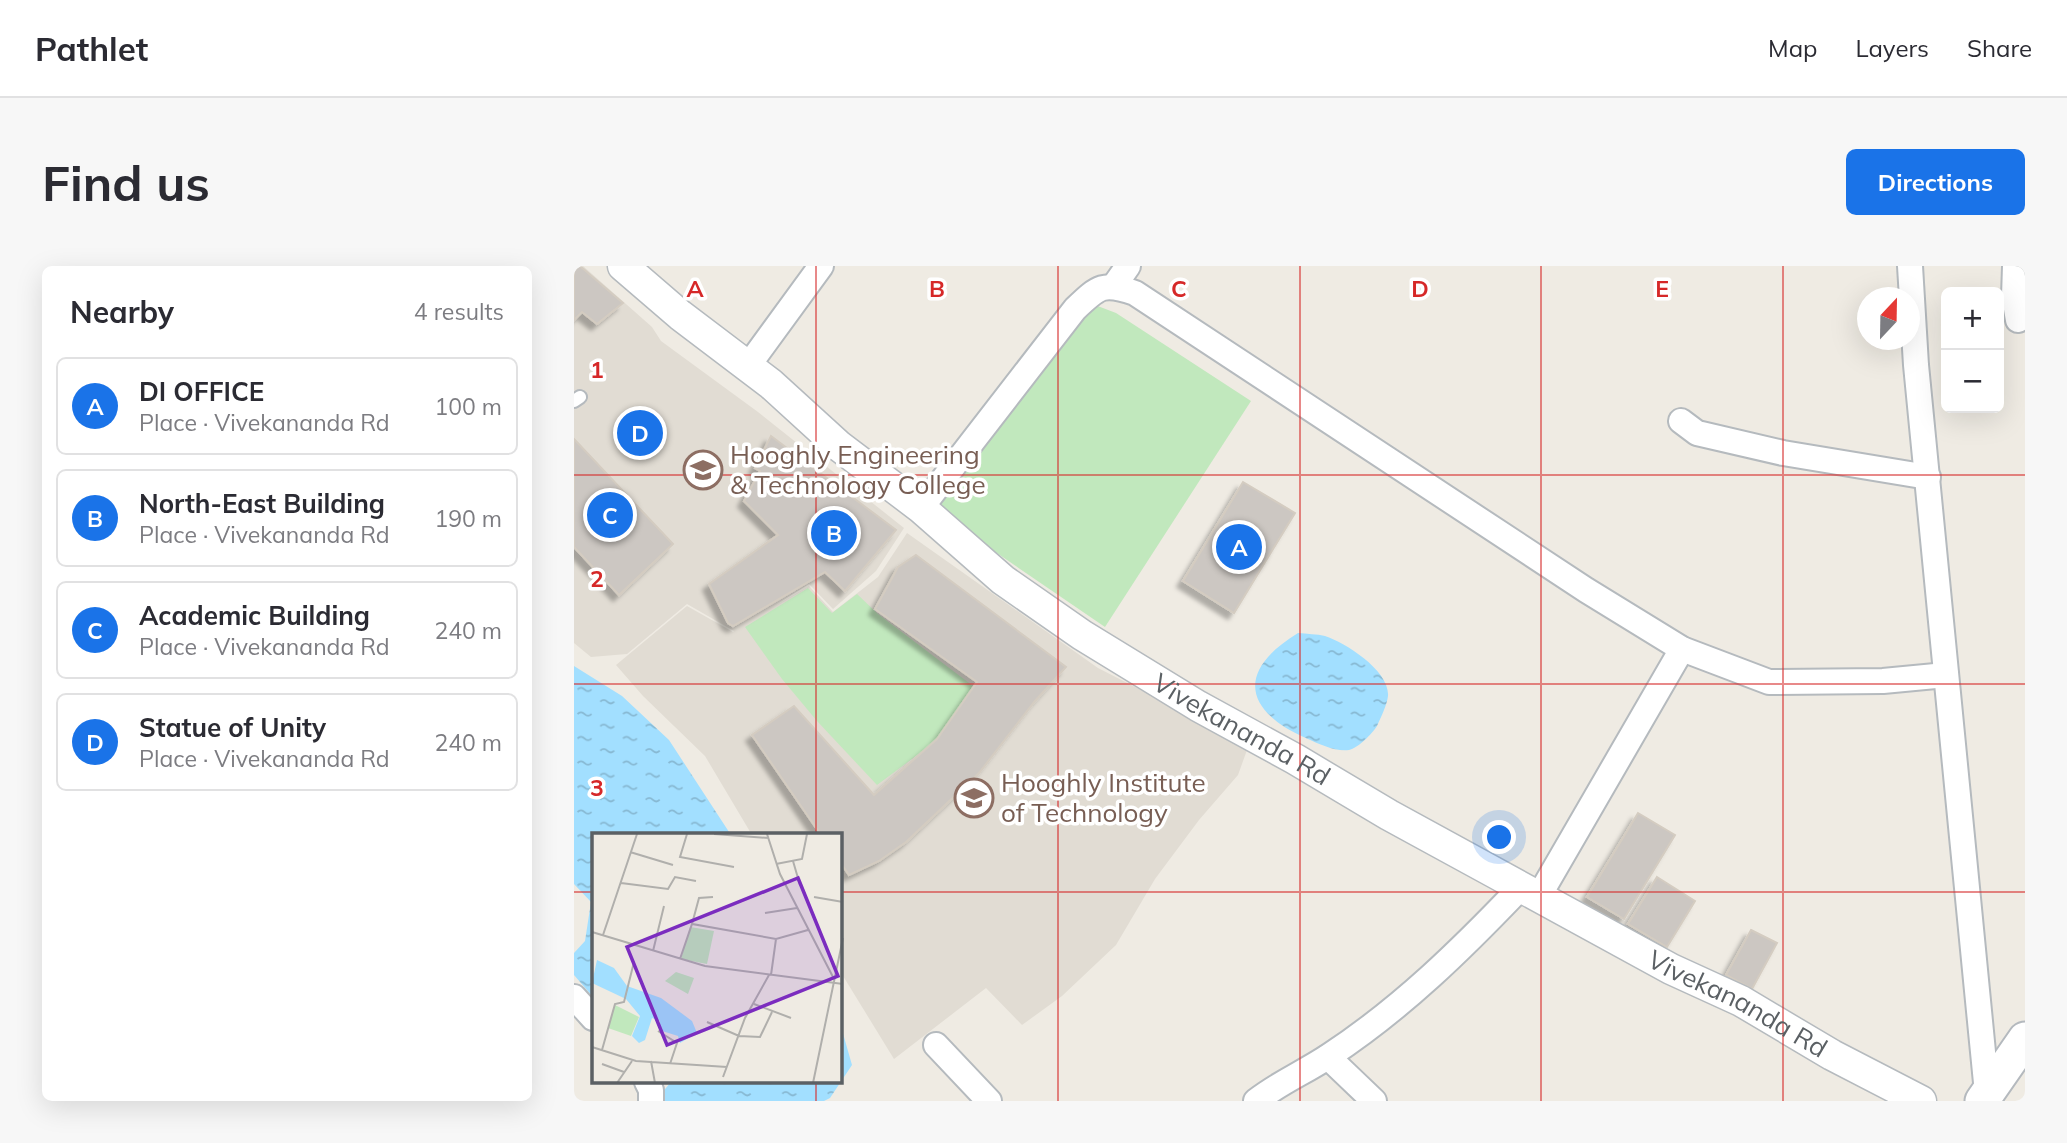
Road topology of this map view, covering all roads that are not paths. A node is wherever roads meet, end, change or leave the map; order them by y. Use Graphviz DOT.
graph roads {
  1 [pos="622,266"];
  2 [pos="821,266"];
  3 [pos="1128,266"];
  4 [pos="1910,266"];
  5 [pos="2015,266"];
  6 [pos="1114,286"];
  7 [pos="2018,320"];
  8 [pos="748,366"];
  9 [pos="1681,421"];
  10 [pos="1928,477"];
  11 [pos="921,508"];
  12 [pos="1682,649"];
  13 [pos="1946,675"];
  14 [pos="1531,891"];
  15 [pos="574,997"];
  16 [pos="592,1017"];
  17 [pos="2025,1039"];
  18 [pos="936,1045"];
  19 [pos="1328,1058"];
  20 [pos="648,1084"];
  21 [pos="1985,1097"];
  22 [pos="651,1101"];
  23 [pos="989,1101"];
  24 [pos="1256,1101"];
  25 [pos="1374,1101"];
  26 [pos="1921,1101"];
  1 -- 8 [label="street, Vivekananda Rd"];
  2 -- 8 [label="street"];
  3 -- 6 [label="street"];
  4 -- 10 [label="street"];
  5 -- 7 [label="street"];
  6 -- 11 [label="street"];
  6 -- 12 [label="street"];
  8 -- 11 [label="street, Vivekananda Rd"];
  9 -- 10 [label="street"];
  10 -- 13 [label="street"];
  11 -- 14 [label="street, Vivekananda Rd"];
  12 -- 13 [label="street"];
  12 -- 14 [label="street"];
  13 -- 21 [label="street"];
  14 -- 19 [label="street"];
  14 -- 26 [label="street, Vivekananda Rd"];
  15 -- 16 [label="street"];
  17 -- 21 [label="main road"];
  18 -- 23 [label="street"];
  19 -- 24 [label="street"];
  19 -- 25 [label="street"];
  20 -- 22 [label="street"];
}
